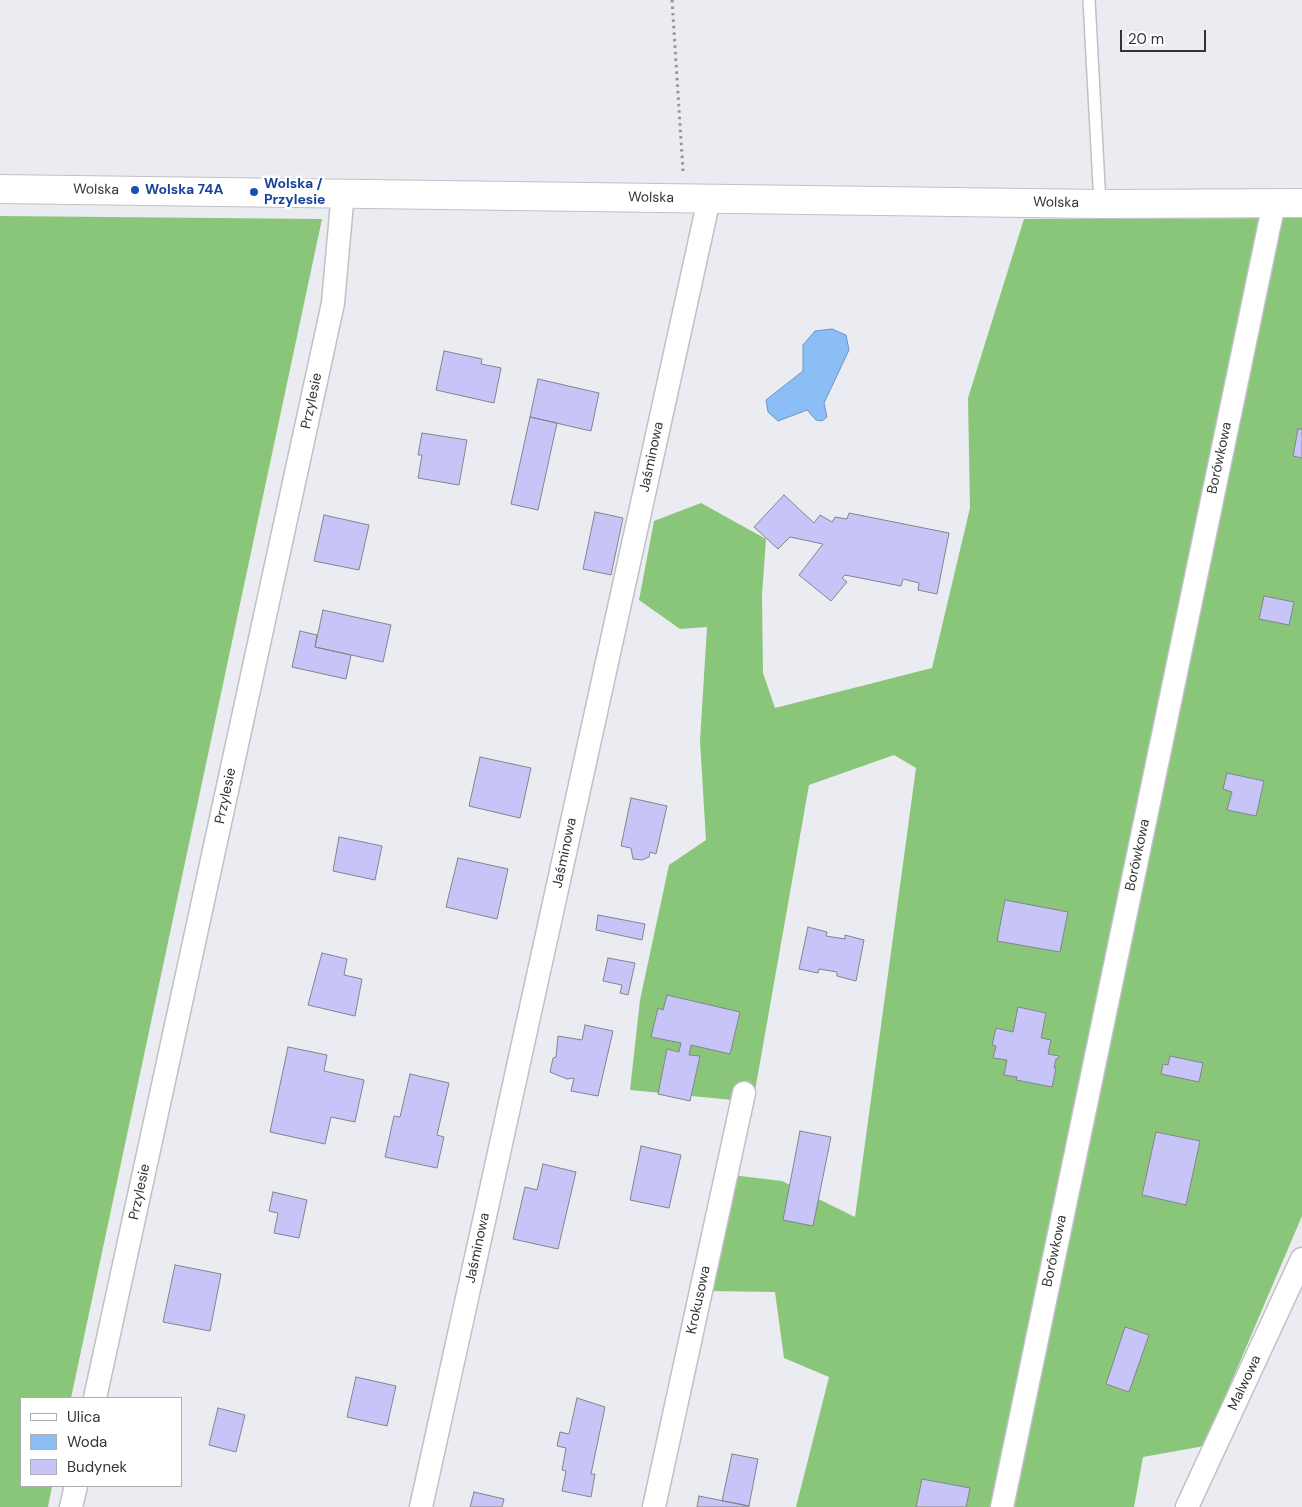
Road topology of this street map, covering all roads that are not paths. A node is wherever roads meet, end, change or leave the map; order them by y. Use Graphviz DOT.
graph roads {
  1 [pos="1088,0"];
  2 [pos="0,189"];
  3 [pos="343,192"];
  4 [pos="697,199"];
  5 [pos="1274,203"];
  6 [pos="1302,203"];
  7 [pos="1100,204"];
  8 [pos="744,1093"];
  9 [pos="1302,1259"];
  10 [pos="95,1397"];
  11 [pos="76,1487"];
  12 [pos="71,1507"];
  13 [pos="420,1507"];
  14 [pos="654,1507"];
  15 [pos="1002,1507"];
  16 [pos="1187,1507"];
  1 -- 7 [label="lane"];
  2 -- 3 [label="street, Wolska"];
  3 -- 4 [label="street, Wolska"];
  3 -- 10 [label="street, Przylesie"];
  4 -- 7 [label="street, Wolska"];
  4 -- 13 [label="street, Jaśminowa"];
  5 -- 6 [label="street, Wolska"];
  5 -- 7 [label="street, Wolska"];
  5 -- 15 [label="street, Borówkowa"];
  8 -- 14 [label="street, Krokusowa"];
  9 -- 16 [label="street, Malwowa"];
  11 -- 12 [label="street"];
}
